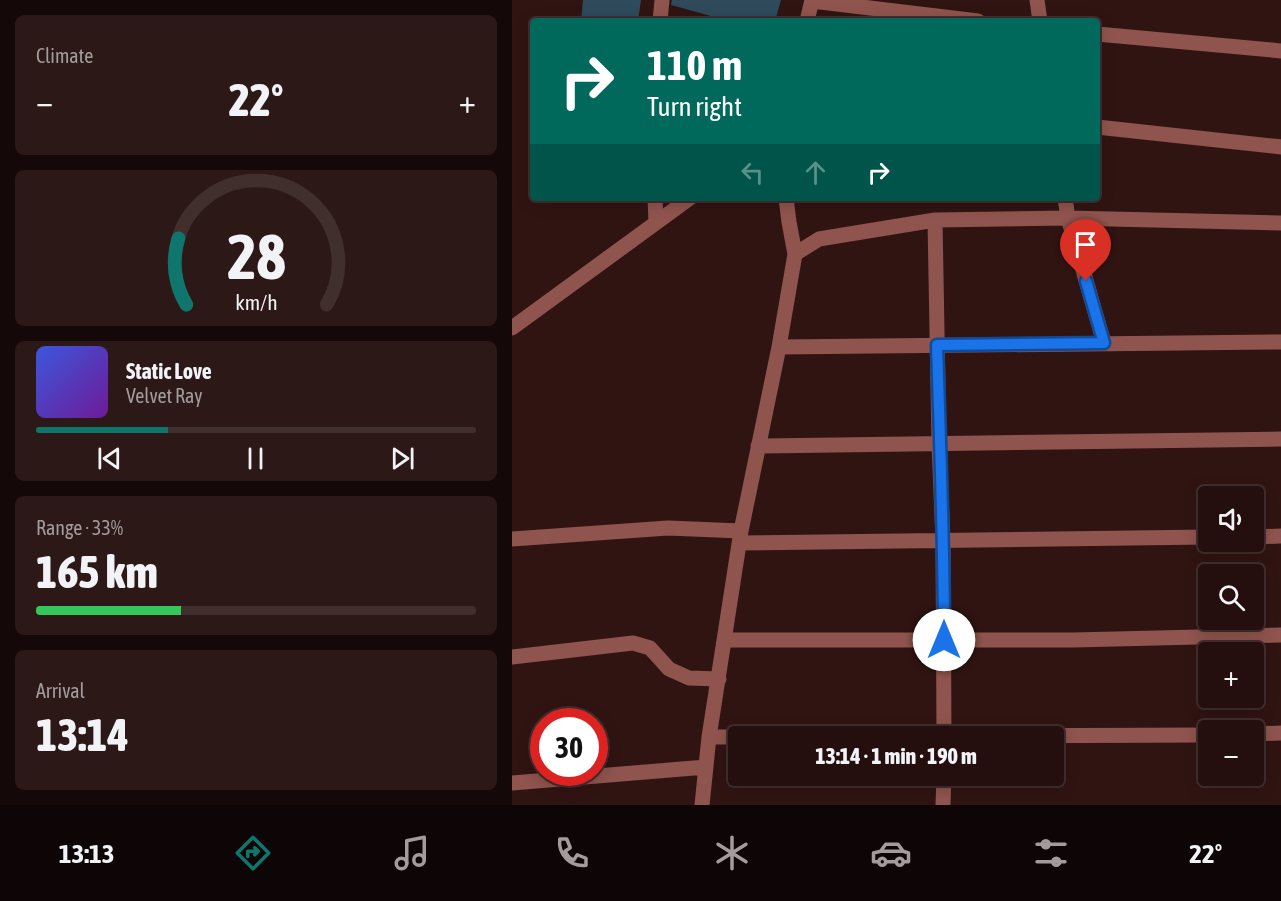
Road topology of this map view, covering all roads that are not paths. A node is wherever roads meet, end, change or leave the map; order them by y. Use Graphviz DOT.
graph roads {
  1 [pos="662,0"];
  2 [pos="812,0"];
  3 [pos="1037,0"];
  4 [pos="660,18"];
  5 [pos="808,18"];
  6 [pos="954,18"];
  7 [pos="1040,18"];
  8 [pos="1100,34"];
  9 [pos="1282,51"];
  10 [pos="1100,127"];
  11 [pos="1282,147"];
  12 [pos="655,201"];
  13 [pos="686,201"];
  14 [pos="786,201"];
  15 [pos="1065,201"];
  16 [pos="1068,218"];
  17 [pos="935,220"];
  18 [pos="656,222"];
  19 [pos="1282,223"];
  20 [pos="795,254"];
  21 [pos="512,328"];
  22 [pos="1282,342"];
  23 [pos="1104,343"];
  24 [pos="937,345"];
  25 [pos="779,347"];
  26 [pos="1282,439"];
  27 [pos="939,443"];
  28 [pos="758,446"];
  29 [pos="1282,536"];
  30 [pos="740,537"];
  31 [pos="1198,537"];
  32 [pos="1264,537"];
  33 [pos="512,539"];
  34 [pos="943,540"];
  35 [pos="1282,635"];
  36 [pos="725,640"];
  37 [pos="944,640"];
  38 [pos="512,657"];
  39 [pos="719,679"];
  40 [pos="944,726"];
  41 [pos="1282,733"];
  42 [pos="1264,734"];
  43 [pos="1198,735"];
  44 [pos="1064,736"];
  45 [pos="709,737"];
  46 [pos="728,737"];
  47 [pos="706,767"];
  48 [pos="512,783"];
  49 [pos="944,786"];
  50 [pos="702,805"];
  51 [pos="943,805"];
  1 -- 4 [label="street"];
  2 -- 5 [label="street"];
  2 -- 6 [label="street"];
  3 -- 7 [label="street"];
  8 -- 9 [label="street"];
  10 -- 11 [label="street"];
  12 -- 18 [label="street"];
  13 -- 18 [label="street"];
  14 -- 20 [label="street"];
  15 -- 16 [label="street"];
  16 -- 17 [label="street"];
  16 -- 19 [label="street"];
  16 -- 23 [label="street"];
  17 -- 20 [label="street"];
  17 -- 24 [label="street"];
  18 -- 21 [label="street"];
  20 -- 25 [label="street"];
  22 -- 23 [label="street"];
  23 -- 24 [label="street"];
  24 -- 25 [label="street"];
  24 -- 27 [label="street"];
  25 -- 28 [label="street"];
  26 -- 27 [label="street"];
  27 -- 28 [label="street"];
  27 -- 34 [label="street"];
  28 -- 30 [label="street"];
  29 -- 32 [label="street"];
  30 -- 33 [label="street"];
  30 -- 34 [label="street"];
  30 -- 36 [label="street"];
  31 -- 34 [label="street"];
  34 -- 37 [label="street"];
  35 -- 37 [label="street"];
  36 -- 37 [label="street"];
  36 -- 39 [label="street"];
  37 -- 40 [label="street"];
  38 -- 39 [label="street"];
  39 -- 45 [label="street"];
  41 -- 42 [label="street"];
  43 -- 44 [label="street"];
  45 -- 46 [label="street"];
  45 -- 47 [label="street"];
  47 -- 48 [label="street"];
  47 -- 50 [label="street"];
  49 -- 51 [label="street"];
}
